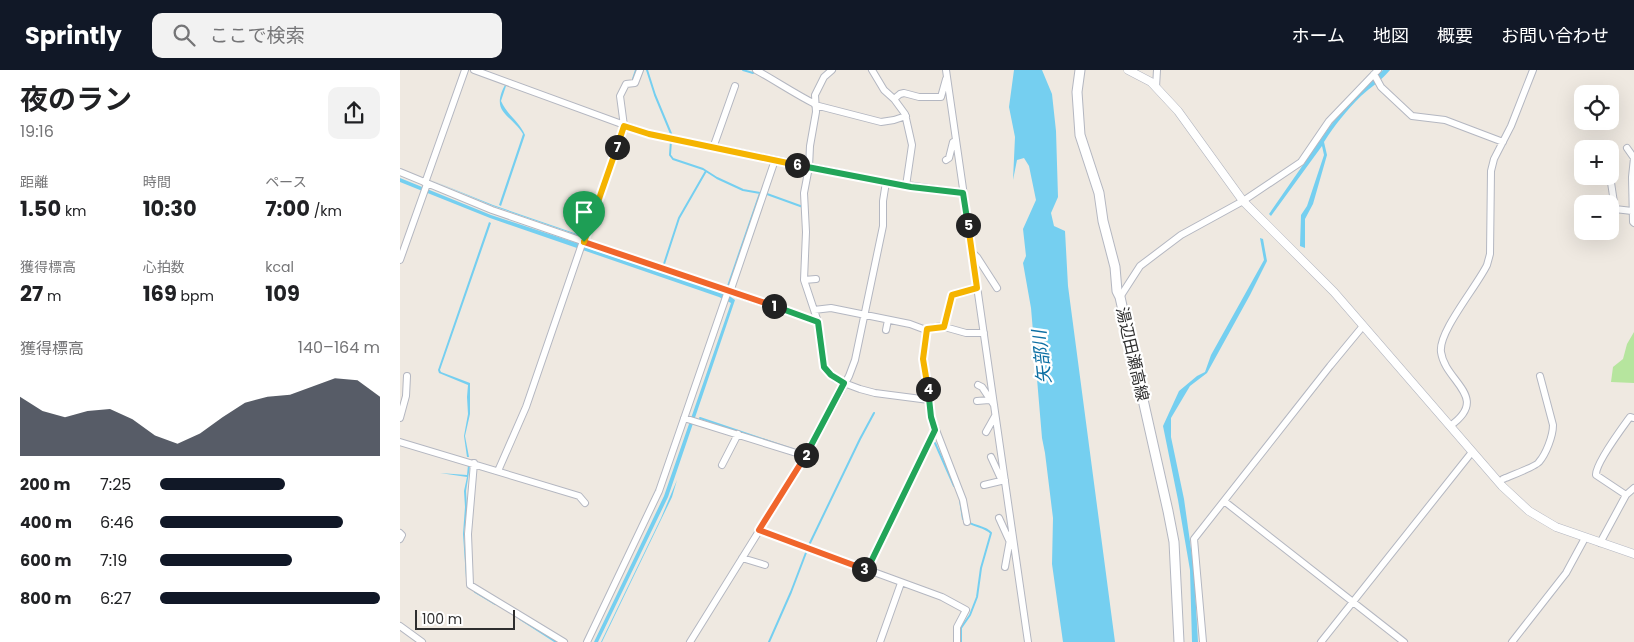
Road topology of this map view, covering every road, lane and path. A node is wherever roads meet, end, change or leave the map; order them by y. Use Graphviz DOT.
graph roads {
  1 [pos="464,70"];
  2 [pos="474,70"];
  3 [pos="640,70"];
  4 [pos="756,70"];
  5 [pos="832,70"];
  6 [pos="872,70"];
  7 [pos="1080,70"];
  8 [pos="1128,70"];
  9 [pos="1157,70"];
  10 [pos="1533,70"];
  11 [pos="1376,72"];
  12 [pos="947,73"];
  13 [pos="735,86"];
  14 [pos="1156,87"];
  15 [pos="894,99"];
  16 [pos="815,105"];
  17 [pos="906,116"];
  18 [pos="624,126"];
  19 [pos="956,141"];
  20 [pos="1503,142"];
  21 [pos="713,148"];
  22 [pos="1627,148"];
  23 [pos="775,160"];
  24 [pos="946,160"];
  25 [pos="809,167"];
  26 [pos="400,172"];
  27 [pos="886,182"];
  28 [pos="426,183"];
  29 [pos="1611,185"];
  30 [pos="906,186"];
  31 [pos="963,193"];
  32 [pos="1243,201"];
  33 [pos="1633,201"];
  34 [pos="1632,211"];
  35 [pos="1634,223"];
  36 [pos="583,242"];
  37 [pos="972,252"];
  38 [pos="400,260"];
  39 [pos="816,279"];
  40 [pos="804,280"];
  41 [pos="977,288"];
  42 [pos="997,288"];
  43 [pos="727,294"];
  44 [pos="1120,297"];
  45 [pos="814,310"];
  46 [pos="864,316"];
  47 [pos="888,320"];
  48 [pos="818,322"];
  49 [pos="1364,326"];
  50 [pos="944,327"];
  51 [pos="886,330"];
  52 [pos="926,330"];
  53 [pos="984,333"];
  54 [pos="407,376"];
  55 [pos="1540,376"];
  56 [pos="844,383"];
  57 [pos="978,385"];
  58 [pos="929,400"];
  59 [pos="977,401"];
  60 [pos="992,403"];
  61 [pos="995,415"];
  62 [pos="400,418"];
  63 [pos="1634,418"];
  64 [pos="690,419"];
  65 [pos="1450,426"];
  66 [pos="935,430"];
  67 [pos="986,432"];
  68 [pos="738,434"];
  69 [pos="400,442"];
  70 [pos="761,442"];
  71 [pos="753,445"];
  72 [pos="1472,452"];
  73 [pos="806,456"];
  74 [pos="991,457"];
  75 [pos="474,463"];
  76 [pos="722,466"];
  77 [pos="498,471"];
  78 [pos="1503,479"];
  79 [pos="1003,480"];
  80 [pos="984,485"];
  81 [pos="1634,488"];
  82 [pos="1626,495"];
  83 [pos="1224,501"];
  84 [pos="585,503"];
  85 [pos="999,518"];
  86 [pos="967,522"];
  87 [pos="759,530"];
  88 [pos="400,533"];
  89 [pos="1585,538"];
  90 [pos="400,539"];
  91 [pos="1012,542"];
  92 [pos="1600,543"];
  93 [pos="1634,554"];
  94 [pos="742,558"];
  95 [pos="765,565"];
  96 [pos="1005,567"];
  97 [pos="867,570"];
  98 [pos="901,583"];
  99 [pos="1353,602"];
  100 [pos="400,626"];
  101 [pos="422,642"];
  102 [pos="564,642"];
  103 [pos="587,642"];
  104 [pos="690,642"];
  105 [pos="880,642"];
  106 [pos="957,642"];
  107 [pos="1028,642"];
  108 [pos="1179,642"];
  109 [pos="1203,642"];
  110 [pos="1321,642"];
  111 [pos="1404,642"];
  112 [pos="1512,642"];
  1 -- 28 [label="street"];
  2 -- 18 [label="street"];
  3 -- 18 [label="street"];
  4 -- 16 [label="street"];
  5 -- 16 [label="street"];
  6 -- 15 [label="street"];
  7 -- 44 [label="main road, 湯辺田瀬高線"];
  8 -- 14 [label="street"];
  9 -- 14 [label="street"];
  10 -- 20 [label="street"];
  11 -- 20 [label="street"];
  11 -- 32 [label="street"];
  12 -- 15 [label="street"];
  12 -- 19 [label="street"];
  13 -- 21 [label="street"];
  14 -- 32 [label="street"];
  15 -- 17 [label="street"];
  16 -- 17 [label="street"];
  16 -- 25 [label="street"];
  17 -- 30 [label="street"];
  18 -- 21 [label="street"];
  18 -- 36 [label="street"];
  19 -- 24 [label="street"];
  19 -- 31 [label="street"];
  20 -- 65 [label="street"];
  21 -- 23 [label="street"];
  22 -- 33 [label="street"];
  23 -- 25 [label="street"];
  23 -- 43 [label="street"];
  25 -- 27 [label="street"];
  25 -- 40 [label="street"];
  26 -- 28 [label="street"];
  27 -- 30 [label="street"];
  27 -- 46 [label="street"];
  28 -- 36 [label="street"];
  28 -- 38 [label="street"];
  29 -- 34 [label="street"];
  30 -- 31 [label="street"];
  31 -- 37 [label="street"];
  32 -- 44 [label="street"];
  32 -- 49 [label="street"];
  33 -- 34 [label="street"];
  34 -- 35 [label="street"];
  36 -- 43 [label="street"];
  36 -- 77 [label="street"];
  37 -- 41 [label="street"];
  37 -- 42 [label="street"];
  39 -- 40 [label="street"];
  40 -- 45 [label="street"];
  41 -- 50 [label="street"];
  41 -- 53 [label="street"];
  43 -- 48 [label="street"];
  43 -- 64 [label="street"];
  44 -- 108 [label="main road, 湯辺田瀬高線"];
  45 -- 46 [label="street"];
  45 -- 48 [label="street"];
  46 -- 47 [label="street"];
  46 -- 56 [label="street"];
  47 -- 51 [label="street"];
  47 -- 52 [label="street"];
  48 -- 56 [label="street"];
  49 -- 65 [label="street"];
  49 -- 83 [label="street"];
  50 -- 52 [label="street"];
  50 -- 53 [label="street"];
  52 -- 58 [label="street"];
  53 -- 60 [label="street"];
  54 -- 62 [label="street"];
  55 -- 78 [label="street"];
  56 -- 58 [label="street"];
  56 -- 73 [label="street"];
  57 -- 60 [label="street"];
  58 -- 66 [label="street"];
  59 -- 60 [label="street"];
  60 -- 61 [label="street"];
  61 -- 67 [label="street"];
  61 -- 79 [label="street"];
  63 -- 82 [label="street"];
  64 -- 68 [label="street"];
  64 -- 103 [label="street"];
  65 -- 72 [label="street"];
  66 -- 86 [label="street"];
  66 -- 97 [label="street"];
  68 -- 70 [label="street"];
  68 -- 76 [label="street"];
  69 -- 75 [label="street"];
  70 -- 71 [label="street"];
  70 -- 73 [label="street"];
  72 -- 89 [label="street"];
  72 -- 99 [label="street"];
  73 -- 87 [label="street"];
  74 -- 79 [label="street"];
  75 -- 77 [label="street"];
  75 -- 102 [label="street"];
  77 -- 84 [label="street"];
  79 -- 80 [label="street"];
  79 -- 91 [label="street"];
  81 -- 82 [label="street"];
  82 -- 92 [label="street"];
  83 -- 99 [label="street"];
  83 -- 109 [label="street"];
  85 -- 91 [label="street"];
  87 -- 94 [label="street"];
  87 -- 97 [label="street"];
  88 -- 90 [label="street"];
  89 -- 92 [label="street"];
  89 -- 112 [label="street"];
  91 -- 96 [label="street"];
  91 -- 107 [label="street"];
  92 -- 93 [label="street"];
  94 -- 95 [label="street"];
  94 -- 104 [label="street"];
  97 -- 98 [label="street"];
  98 -- 105 [label="street"];
  98 -- 106 [label="street"];
  99 -- 110 [label="street"];
  99 -- 111 [label="street"];
  100 -- 101 [label="street"];
}
